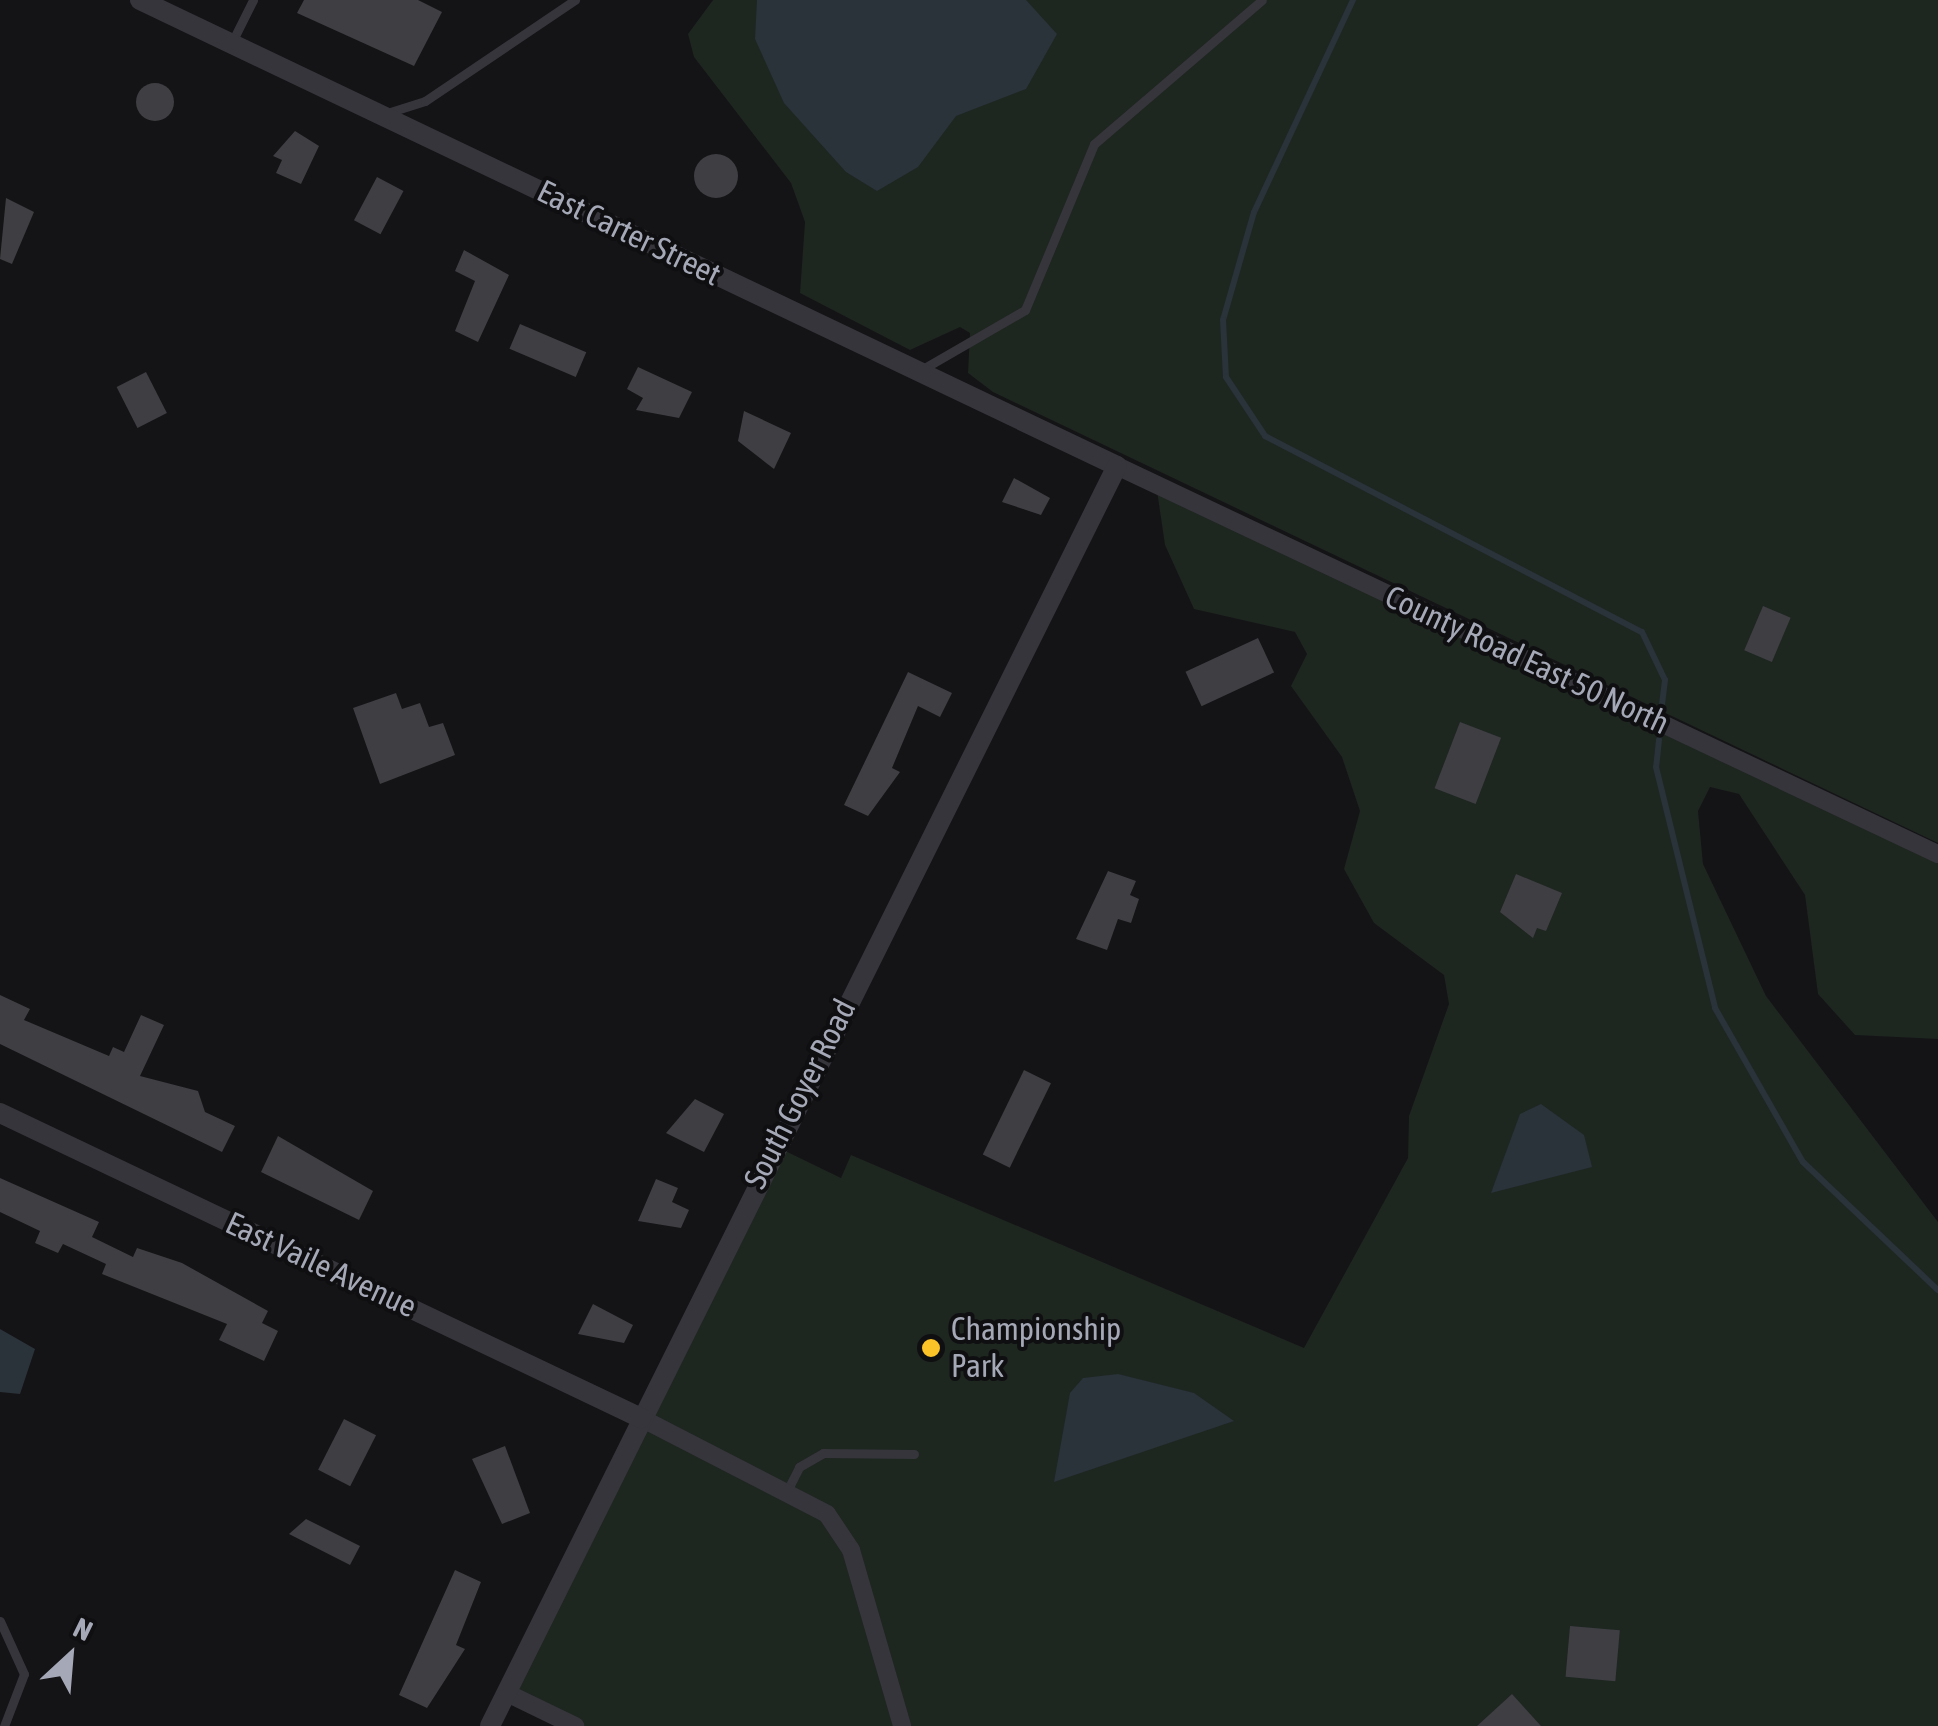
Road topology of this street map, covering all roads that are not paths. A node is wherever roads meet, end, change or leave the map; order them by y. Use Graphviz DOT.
graph roads {
  1 [pos="140,0"];
  2 [pos="253,0"];
  3 [pos="575,0"];
  4 [pos="1262,0"];
  5 [pos="232,43"];
  6 [pos="382,115"];
  7 [pos="919,372"];
  8 [pos="1117,466"];
  9 [pos="1938,854"];
  10 [pos="0,1113"];
  11 [pos="641,1418"];
  12 [pos="914,1454"];
  13 [pos="788,1489"];
  14 [pos="0,1622"];
  15 [pos="507,1693"];
  16 [pos="4,1726"];
  17 [pos="490,1726"];
  18 [pos="575,1726"];
  19 [pos="902,1726"];
  1 -- 5 [label="street, East Carter Street"];
  2 -- 5 [label="lane"];
  3 -- 6 [label="lane"];
  4 -- 7 [label="lane"];
  5 -- 6 [label="street, East Carter Street"];
  6 -- 7 [label="street, East Carter Street"];
  7 -- 8 [label="street, East Carter Street"];
  8 -- 9 [label="street, County Road East 50 North"];
  8 -- 11 [label="street, South Goyer Road"];
  10 -- 11 [label="street, East Vaile Avenue"];
  11 -- 13 [label="street"];
  11 -- 15 [label="street, South Goyer Road"];
  12 -- 13 [label="lane"];
  13 -- 19 [label="street"];
  14 -- 16 [label="lane"];
  15 -- 17 [label="street, South Goyer Road"];
  15 -- 18 [label="street"];
}
